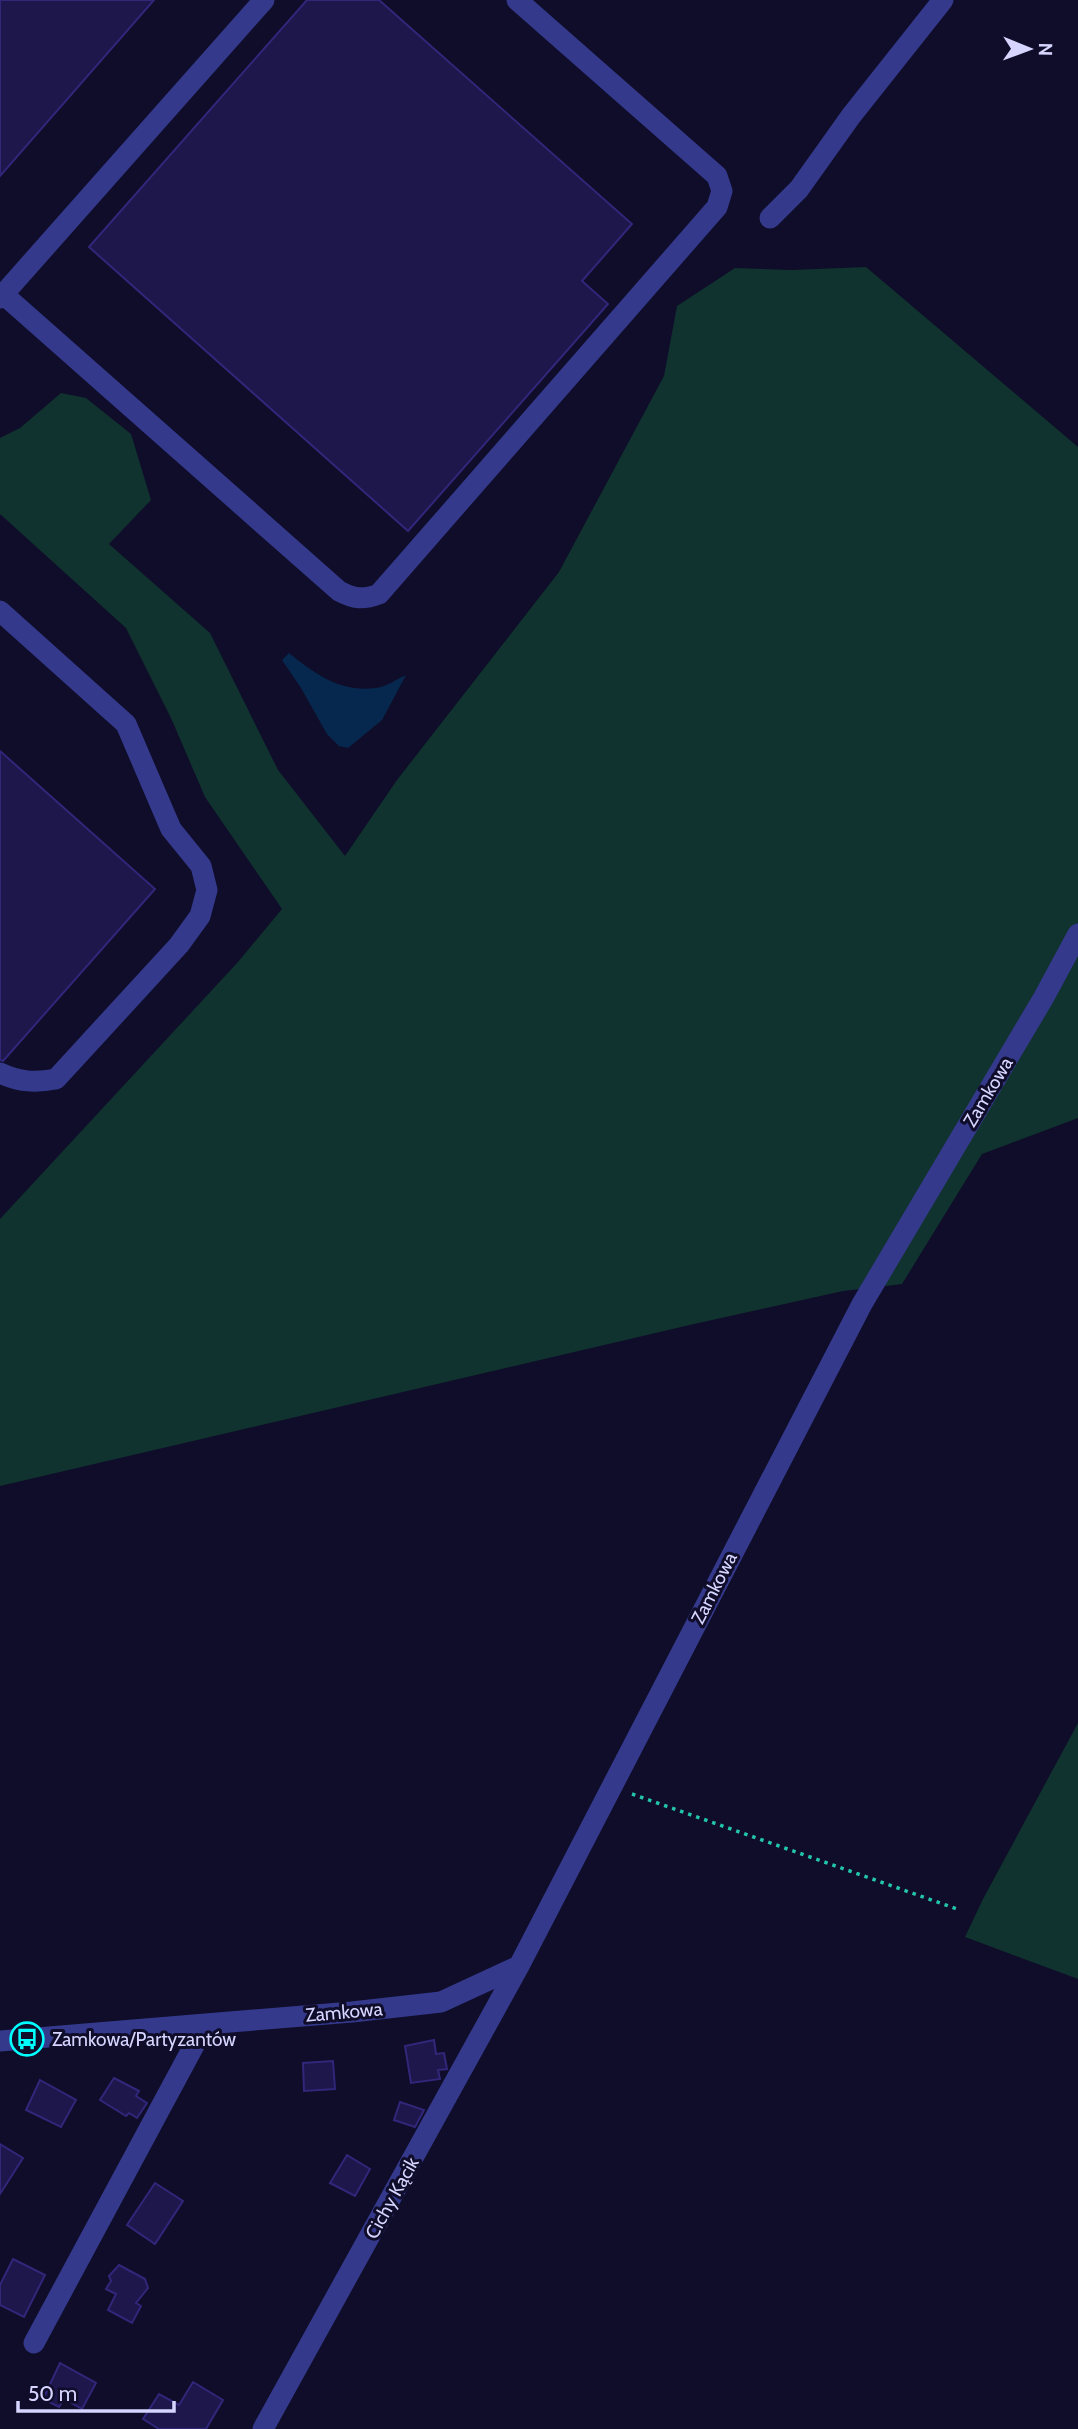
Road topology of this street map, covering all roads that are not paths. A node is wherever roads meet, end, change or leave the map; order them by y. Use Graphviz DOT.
graph roads {
  1 [pos="264,0"];
  2 [pos="517,0"];
  3 [pos="943,0"];
  4 [pos="770,218"];
  5 [pos="2,296"];
  6 [pos="0,611"];
  7 [pos="1078,934"];
  8 [pos="0,1073"];
  9 [pos="520,1966"];
  10 [pos="205,2025"];
  11 [pos="0,2041"];
  12 [pos="34,2343"];
  13 [pos="263,2429"];
  1 -- 5 [label="street"];
  2 -- 5 [label="street"];
  3 -- 4 [label="street"];
  6 -- 8 [label="street"];
  7 -- 9 [label="street, Zamkowa"];
  9 -- 10 [label="street, Zamkowa"];
  9 -- 13 [label="street, Cichy Kącik"];
  10 -- 11 [label="street, Zamkowa"];
  10 -- 12 [label="street"];
}
